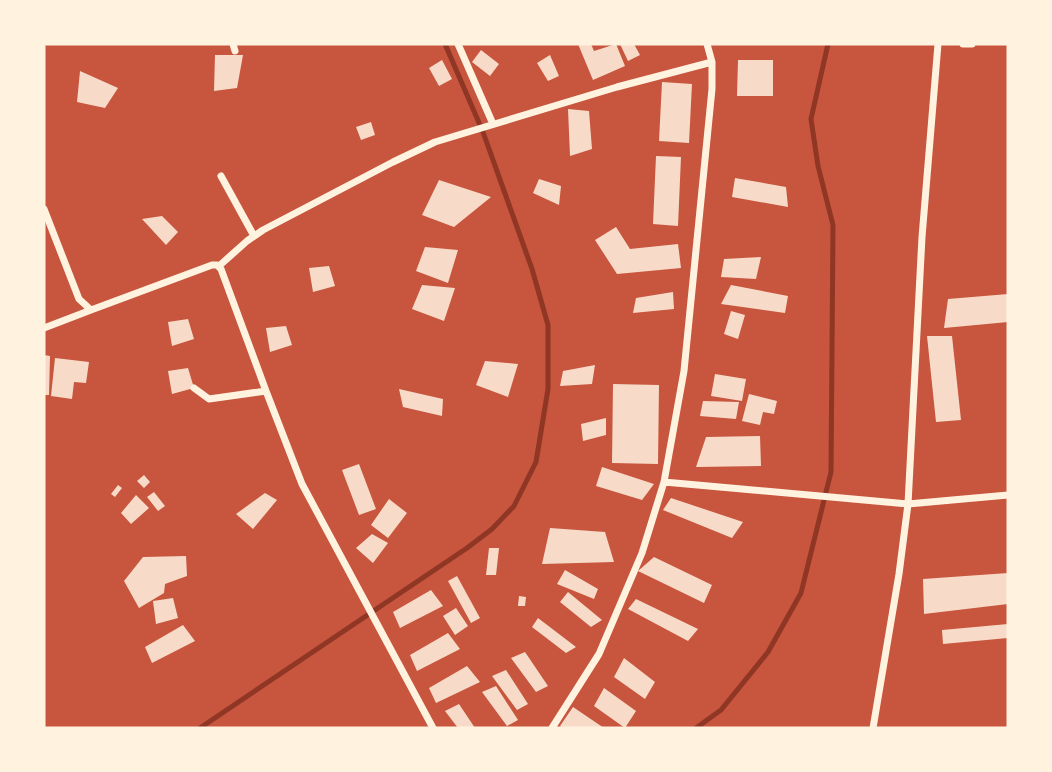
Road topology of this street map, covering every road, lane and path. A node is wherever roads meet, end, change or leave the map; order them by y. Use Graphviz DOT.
graph roads {
  1 [pos="458,44"];
  2 [pos="707,44"];
  3 [pos="938,44"];
  4 [pos="963,44"];
  5 [pos="972,44"];
  6 [pos="712,62"];
  7 [pos="491,125"];
  8 [pos="221,176"];
  9 [pos="44,209"];
  10 [pos="254,236"];
  11 [pos="219,267"];
  12 [pos="91,310"];
  13 [pos="44,328"];
  14 [pos="194,388"];
  15 [pos="266,391"];
  16 [pos="664,482"];
  17 [pos="1008,495"];
  18 [pos="908,504"];
  19 [pos="433,728"];
  20 [pos="552,728"];
  21 [pos="873,728"];
  1 -- 7 [label="street"];
  2 -- 6 [label="street"];
  3 -- 18 [label="street"];
  4 -- 5 [label="street"];
  6 -- 7 [label="street"];
  6 -- 16 [label="street"];
  7 -- 10 [label="street"];
  8 -- 10 [label="street"];
  9 -- 12 [label="street"];
  10 -- 11 [label="street"];
  11 -- 12 [label="street"];
  11 -- 15 [label="street"];
  12 -- 13 [label="street"];
  14 -- 15 [label="street"];
  15 -- 19 [label="street"];
  16 -- 18 [label="street"];
  16 -- 20 [label="street"];
  17 -- 18 [label="street"];
  18 -- 21 [label="street"];
}
